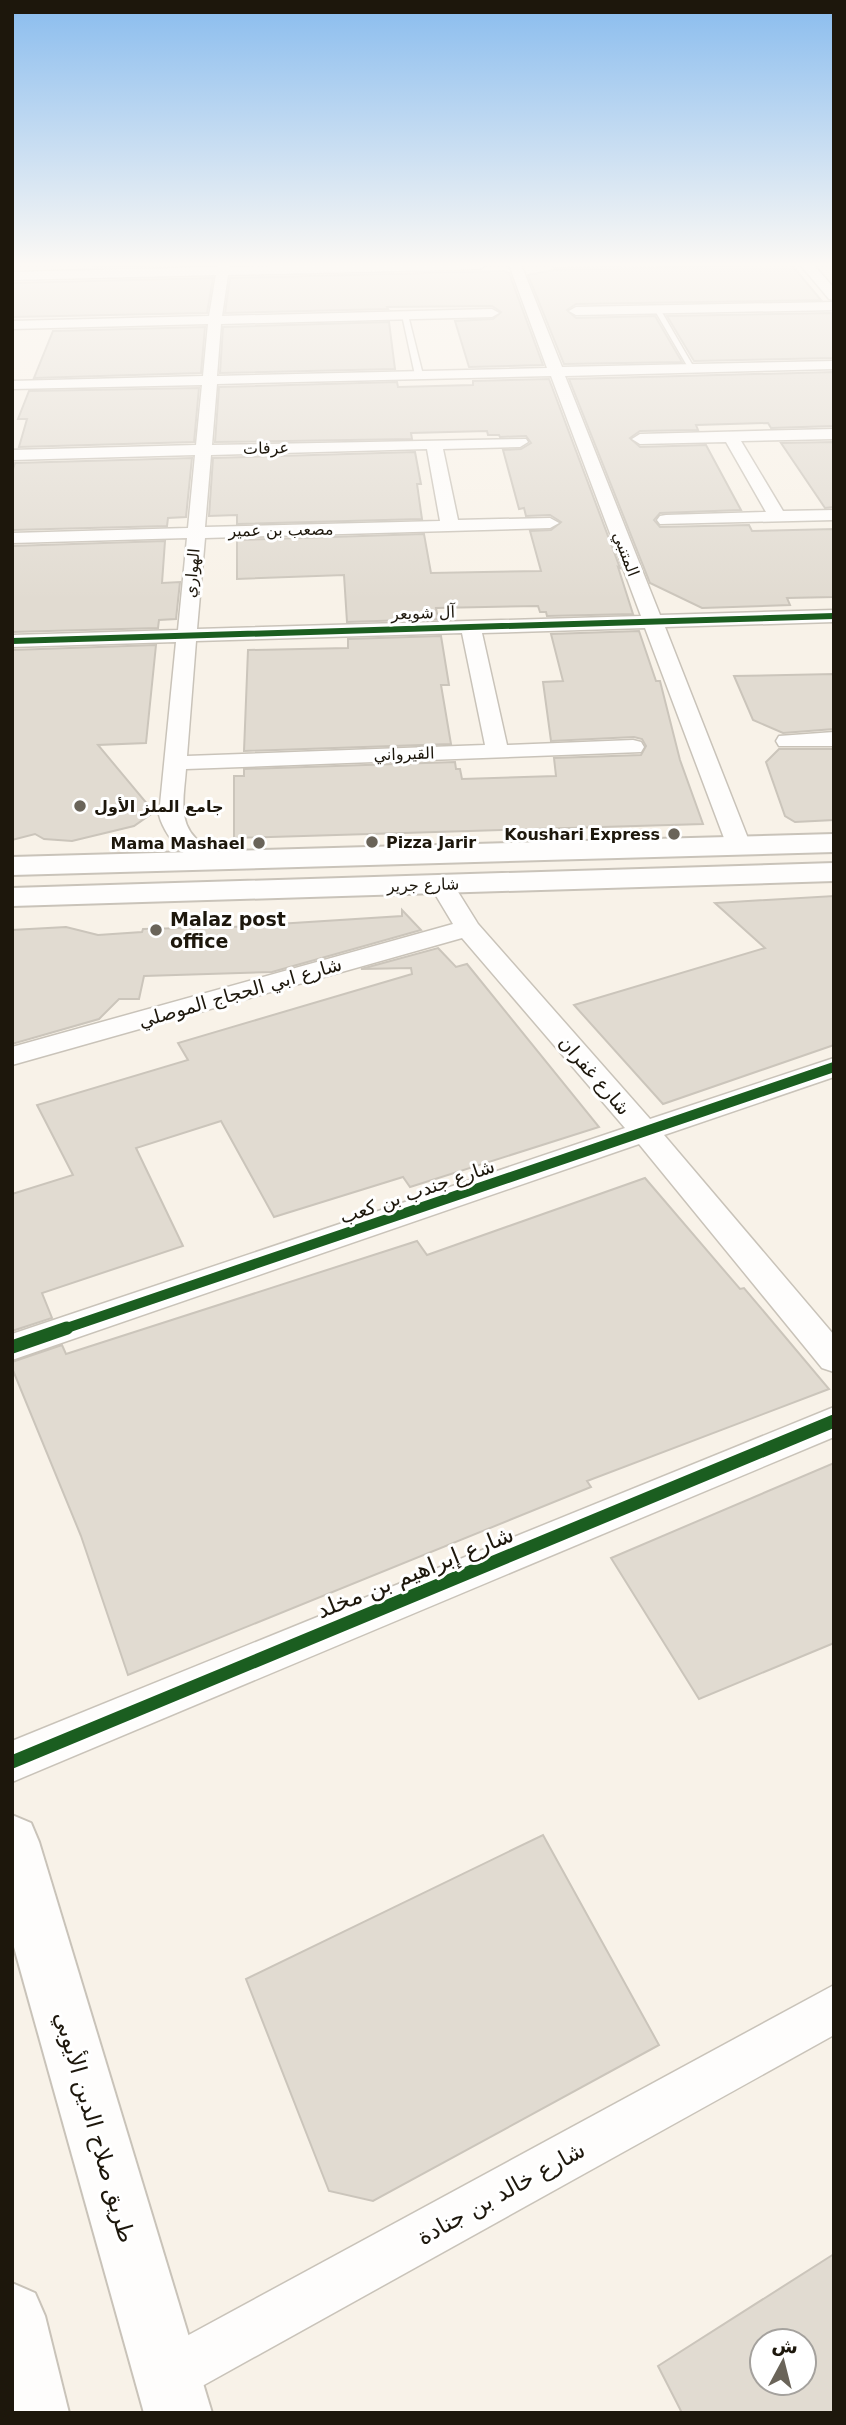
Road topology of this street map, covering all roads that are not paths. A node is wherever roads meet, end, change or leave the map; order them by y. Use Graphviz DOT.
graph roads {
  1 [pos="209,375"];
  2 [pos="412,375"];
  3 [pos="557,375"];
  4 [pos="209,380"];
  5 [pos="12,385"];
  6 [pos="834,434"];
  7 [pos="731,437"];
  8 [pos="640,439"];
  9 [pos="520,442"];
  10 [pos="434,444"];
  11 [pos="203,450"];
  12 [pos="12,455"];
  13 [pos="834,515"];
  14 [pos="778,517"];
  15 [pos="666,520"];
  16 [pos="550,523"];
  17 [pos="450,526"];
  18 [pos="196,532"];
  19 [pos="12,538"];
  20 [pos="834,616"];
  21 [pos="652,622"];
  22 [pos="471,628"];
  23 [pos="186,636"];
  24 [pos="12,641"];
  25 [pos="834,739"];
  26 [pos="787,741"];
  27 [pos="633,747"];
  28 [pos="497,750"];
  29 [pos="175,763"];
  30 [pos="834,843"];
  31 [pos="738,846"];
  32 [pos="218,862"];
  33 [pos="12,866"];
  34 [pos="834,872"];
  35 [pos="441,884"];
  36 [pos="12,897"];
  37 [pos="468,928"];
  38 [pos="12,1056"];
  39 [pos="834,1067"];
  40 [pos="645,1132"];
  41 [pos="12,1347"];
  42 [pos="834,1359"];
  43 [pos="834,1421"];
  44 [pos="12,1762"];
  45 [pos="12,1842"];
  46 [pos="834,2010"];
  47 [pos="12,2316"];
  48 [pos="172,2394"];
  49 [pos="35,2413"];
  1 -- 4 [label="street, الهواري"];
  2 -- 4 [label="street"];
  3 -- 21 [label="street, المتنبي"];
  4 -- 5 [label="street"];
  4 -- 11 [label="street, الهواري"];
  6 -- 7 [label="street"];
  7 -- 8 [label="street"];
  7 -- 14 [label="street"];
  9 -- 10 [label="street, عرفات"];
  10 -- 11 [label="street, عرفات"];
  10 -- 17 [label="street"];
  11 -- 12 [label="street, عرفات"];
  11 -- 18 [label="street, الهواري"];
  13 -- 14 [label="street"];
  14 -- 15 [label="street"];
  16 -- 17 [label="street, مصعب بن عمير"];
  17 -- 18 [label="street, مصعب بن عمير"];
  18 -- 19 [label="street, مصعب بن عمير"];
  18 -- 23 [label="street, الهواري"];
  20 -- 21 [label="street, آل شويعر"];
  21 -- 22 [label="street, آل شويعر"];
  21 -- 31 [label="street, المتنبي"];
  22 -- 23 [label="street, آل شويعر"];
  22 -- 28 [label="street"];
  23 -- 24 [label="street, آل شويعر"];
  23 -- 29 [label="street, الهواري"];
  25 -- 26 [label="street"];
  27 -- 28 [label="street, القيرواني"];
  28 -- 29 [label="street, القيرواني"];
  29 -- 32 [label="street, الهواري"];
  30 -- 31 [label="main road, شارع جرير"];
  31 -- 32 [label="main road, شارع جرير"];
  32 -- 33 [label="main road, شارع جرير"];
  34 -- 35 [label="main road, شارع جرير"];
  35 -- 36 [label="main road, شارع جرير"];
  35 -- 37 [label="street, شارع غفران"];
  37 -- 38 [label="street, شارع ابي الحجاج الموصلي"];
  37 -- 40 [label="street, شارع غفران"];
  39 -- 40 [label="street, شارع جندب بن كعب"];
  40 -- 41 [label="street, شارع جندب بن كعب"];
  40 -- 42 [label="street, شارع غفران"];
  43 -- 44 [label="street, شارع إبراهيم بن مخلد"];
  45 -- 48 [label="main road, طريق صلاح الدين الأيوبي"];
  46 -- 48 [label="street, شارع خالد بن جنادة"];
  47 -- 49 [label="main road"];
}
